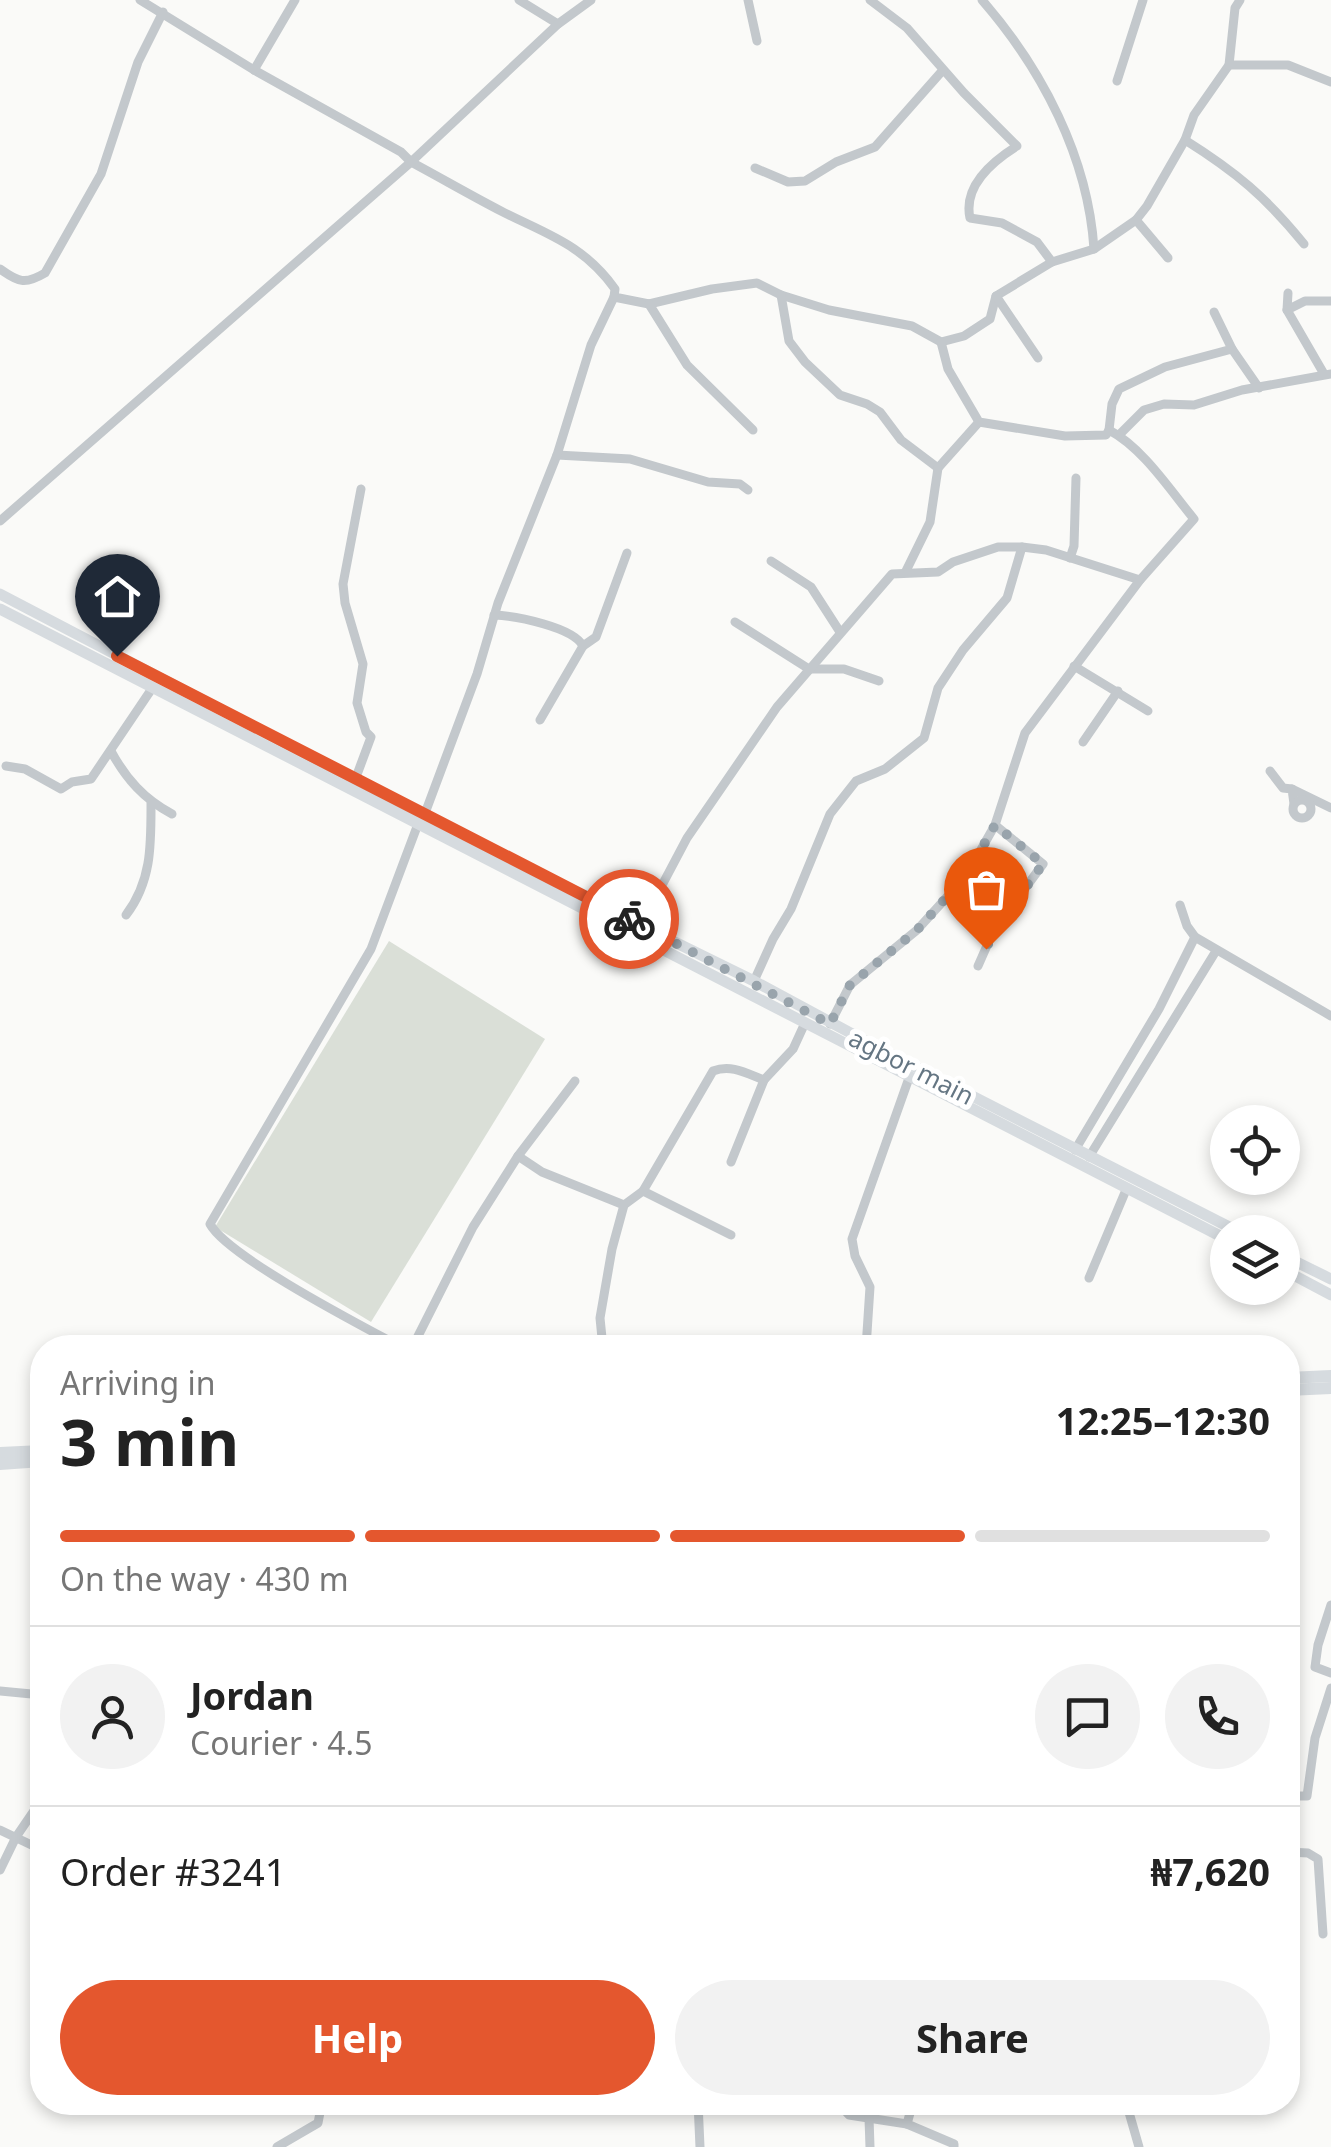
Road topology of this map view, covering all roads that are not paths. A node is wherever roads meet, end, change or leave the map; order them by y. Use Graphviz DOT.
graph roads {
  1 [pos="140,0"];
  2 [pos="294,0"];
  3 [pos="518,0"];
  4 [pos="591,0"];
  5 [pos="748,0"];
  6 [pos="870,0"];
  7 [pos="982,0"];
  8 [pos="1143,0"];
  9 [pos="1240,0"];
  10 [pos="163,12"];
  11 [pos="558,24"];
  12 [pos="758,41"];
  13 [pos="1229,64"];
  14 [pos="254,70"];
  15 [pos="943,70"];
  16 [pos="1117,80"];
  17 [pos="1331,82"];
  18 [pos="1185,140"];
  19 [pos="411,162"];
  20 [pos="755,168"];
  21 [pos="1136,220"];
  22 [pos="1304,244"];
  23 [pos="1094,249"];
  24 [pos="1168,258"];
  25 [pos="1052,262"];
  26 [pos="0,269"];
  27 [pos="1288,293"];
  28 [pos="780,295"];
  29 [pos="614,296"];
  30 [pos="996,296"];
  31 [pos="1331,301"];
  32 [pos="649,304"];
  33 [pos="1287,310"];
  34 [pos="1214,312"];
  35 [pos="941,342"];
  36 [pos="1232,349"];
  37 [pos="1038,358"];
  38 [pos="1328,374"];
  39 [pos="1258,388"];
  40 [pos="980,422"];
  41 [pos="752,430"];
  42 [pos="1114,432"];
  43 [pos="556,454"];
  44 [pos="938,468"];
  45 [pos="1076,478"];
  46 [pos="362,489"];
  47 [pos="748,490"];
  48 [pos="0,521"];
  49 [pos="1022,546"];
  50 [pos="628,553"];
  51 [pos="1070,558"];
  52 [pos="771,561"];
  53 [pos="906,571"];
  54 [pos="1140,580"];
  55 [pos="0,594"];
  56 [pos="0,608"];
  57 [pos="494,614"];
  58 [pos="736,622"];
  59 [pos="55,630"];
  60 [pos="840,632"];
  61 [pos="583,646"];
  62 [pos="1074,666"];
  63 [pos="809,669"];
  64 [pos="879,681"];
  65 [pos="152,686"];
  66 [pos="1118,691"];
  67 [pos="1148,711"];
  68 [pos="540,720"];
  69 [pos="1083,742"];
  70 [pos="111,751"];
  71 [pos="6,766"];
  72 [pos="1270,771"];
  73 [pos="355,780"];
  74 [pos="1292,789"];
  75 [pos="151,803"];
  76 [pos="1331,808"];
  77 [pos="172,814"];
  78 [pos="420,820"];
  79 [pos="995,825"];
  80 [pos="1180,905"];
  81 [pos="126,915"];
  82 [pos="641,925"];
  83 [pos="1195,937"];
  84 [pos="1216,951"];
  85 [pos="978,966"];
  86 [pos="754,982"];
  87 [pos="1331,1016"];
  88 [pos="830,1024"];
  89 [pos="804,1025"];
  90 [pos="909,1078"];
  91 [pos="574,1080"];
  92 [pos="764,1080"];
  93 [pos="1075,1150"];
  94 [pos="518,1156"];
  95 [pos="1089,1157"];
  96 [pos="731,1162"];
  97 [pos="1126,1190"];
  98 [pos="643,1191"];
  99 [pos="624,1205"];
  100 [pos="1210,1218"];
  101 [pos="1210,1231"];
  102 [pos="731,1235"];
  103 [pos="1300,1263"];
  104 [pos="1089,1278"];
  105 [pos="1331,1278"];
  106 [pos="1300,1279"];
  107 [pos="1331,1295"];
  108 [pos="380,1335"];
  109 [pos="419,1335"];
  110 [pos="602,1335"];
  111 [pos="867,1335"];
  112 [pos="1331,1376"];
  113 [pos="1300,1377"];
  114 [pos="1331,1388"];
  115 [pos="1300,1389"];
  116 [pos="30,1451"];
  117 [pos="0,1453"];
  118 [pos="30,1463"];
  119 [pos="0,1464"];
  120 [pos="1331,1605"];
  121 [pos="1331,1673"];
  122 [pos="1331,1688"];
  123 [pos="0,1691"];
  124 [pos="30,1693"];
  125 [pos="1315,1738"];
  126 [pos="1331,1738"];
  127 [pos="1300,1796"];
  128 [pos="30,1816"];
  129 [pos="0,1830"];
  130 [pos="16,1837"];
  131 [pos="30,1844"];
  132 [pos="1300,1853"];
  133 [pos="0,1870"];
  134 [pos="1323,1934"];
  135 [pos="320,2115"];
  136 [pos="699,2115"];
  137 [pos="849,2115"];
  138 [pos="910,2115"];
  139 [pos="1129,2115"];
  140 [pos="869,2118"];
  141 [pos="907,2124"];
  142 [pos="278,2147"];
  143 [pos="700,2147"];
  144 [pos="870,2147"];
  145 [pos="954,2147"];
  146 [pos="1138,2147"];
  1 -- 10 [label="street"];
  2 -- 14 [label="street"];
  3 -- 11 [label="street"];
  4 -- 11 [label="street"];
  5 -- 12 [label="street"];
  6 -- 15 [label="street"];
  7 -- 23 [label="street"];
  8 -- 16 [label="street"];
  9 -- 13 [label="street"];
  10 -- 14 [label="street"];
  10 -- 26 [label="street"];
  11 -- 19 [label="street"];
  13 -- 17 [label="street"];
  13 -- 18 [label="street"];
  14 -- 19 [label="street"];
  15 -- 20 [label="street"];
  15 -- 25 [label="street"];
  18 -- 21 [label="street"];
  18 -- 22 [label="street"];
  19 -- 29 [label="street"];
  19 -- 48 [label="street"];
  21 -- 23 [label="street"];
  21 -- 24 [label="street"];
  23 -- 25 [label="street"];
  25 -- 30 [label="street"];
  27 -- 33 [label="street"];
  28 -- 32 [label="street"];
  28 -- 35 [label="street"];
  28 -- 44 [label="street"];
  29 -- 32 [label="street"];
  29 -- 43 [label="street"];
  30 -- 35 [label="street"];
  30 -- 37 [label="street"];
  31 -- 33 [label="street"];
  32 -- 41 [label="street"];
  33 -- 38 [label="street"];
  34 -- 36 [label="street"];
  35 -- 40 [label="street"];
  36 -- 39 [label="street"];
  36 -- 42 [label="street"];
  38 -- 39 [label="street"];
  39 -- 42 [label="street"];
  40 -- 42 [label="street"];
  40 -- 44 [label="street"];
  42 -- 54 [label="street"];
  43 -- 47 [label="street"];
  43 -- 57 [label="street"];
  44 -- 53 [label="street"];
  45 -- 51 [label="street"];
  46 -- 73 [label="street"];
  49 -- 51 [label="street"];
  49 -- 53 [label="street"];
  49 -- 86 [label="street"];
  50 -- 61 [label="street"];
  51 -- 54 [label="street"];
  52 -- 60 [label="street"];
  53 -- 60 [label="street"];
  54 -- 62 [label="street"];
  55 -- 59 [label="main road, agbor main"];
  56 -- 59 [label="main road, agbor main"];
  57 -- 61 [label="street"];
  57 -- 78 [label="street"];
  58 -- 63 [label="street"];
  59 -- 65 [label="main road, agbor main"];
  59 -- 73 [label="main road, agbor main"];
  60 -- 63 [label="street"];
  61 -- 68 [label="street"];
  62 -- 66 [label="street"];
  62 -- 79 [label="street"];
  63 -- 64 [label="street"];
  63 -- 82 [label="street"];
  65 -- 70 [label="street"];
  65 -- 78 [label="main road, agbor main"];
  66 -- 67 [label="street"];
  66 -- 69 [label="street"];
  70 -- 71 [label="street"];
  70 -- 75 [label="street"];
  72 -- 74 [label="street"];
  73 -- 78 [label="main road, agbor main"];
  74 -- 76 [label="street"];
  74 -- 76 [label="street"];
  75 -- 77 [label="street"];
  75 -- 81 [label="street"];
  78 -- 82 [label="main road, agbor main"];
  78 -- 89 [label="main road, agbor main"];
  78 -- 108 [label="street"];
  79 -- 85 [label="street"];
  79 -- 88 [label="street"];
  80 -- 83 [label="street"];
  82 -- 86 [label="main road, agbor main"];
  83 -- 84 [label="street"];
  83 -- 93 [label="street"];
  84 -- 87 [label="street"];
  84 -- 95 [label="street"];
  86 -- 88 [label="main road, agbor main"];
  88 -- 93 [label="main road, agbor main"];
  89 -- 90 [label="main road, agbor main"];
  89 -- 92 [label="street"];
  90 -- 97 [label="main road, agbor main"];
  90 -- 111 [label="street"];
  91 -- 94 [label="street"];
  92 -- 96 [label="street"];
  92 -- 98 [label="street"];
  93 -- 95 [label="main road, agbor main"];
  94 -- 99 [label="street"];
  94 -- 109 [label="street"];
  95 -- 100 [label="main road, agbor main"];
  97 -- 101 [label="main road, agbor main"];
  97 -- 104 [label="street"];
  98 -- 99 [label="street"];
  98 -- 102 [label="street"];
  99 -- 110 [label="street"];
  103 -- 105 [label="main road"];
  106 -- 107 [label="main road"];
  112 -- 113 [label="highway"];
  114 -- 115 [label="highway"];
  116 -- 117 [label="highway"];
  118 -- 119 [label="highway"];
  120 -- 121 [label="street"];
  122 -- 125 [label="street"];
  123 -- 124 [label="street"];
  125 -- 126 [label="street"];
  125 -- 127 [label="street"];
  128 -- 130 [label="street"];
  129 -- 130 [label="street"];
  130 -- 131 [label="street"];
  130 -- 133 [label="street"];
  132 -- 134 [label="street"];
  135 -- 142 [label="street"];
  136 -- 143 [label="street"];
  137 -- 140 [label="street"];
  138 -- 141 [label="street"];
  139 -- 146 [label="street"];
  140 -- 141 [label="street"];
  140 -- 144 [label="street"];
  141 -- 145 [label="street"];
}
